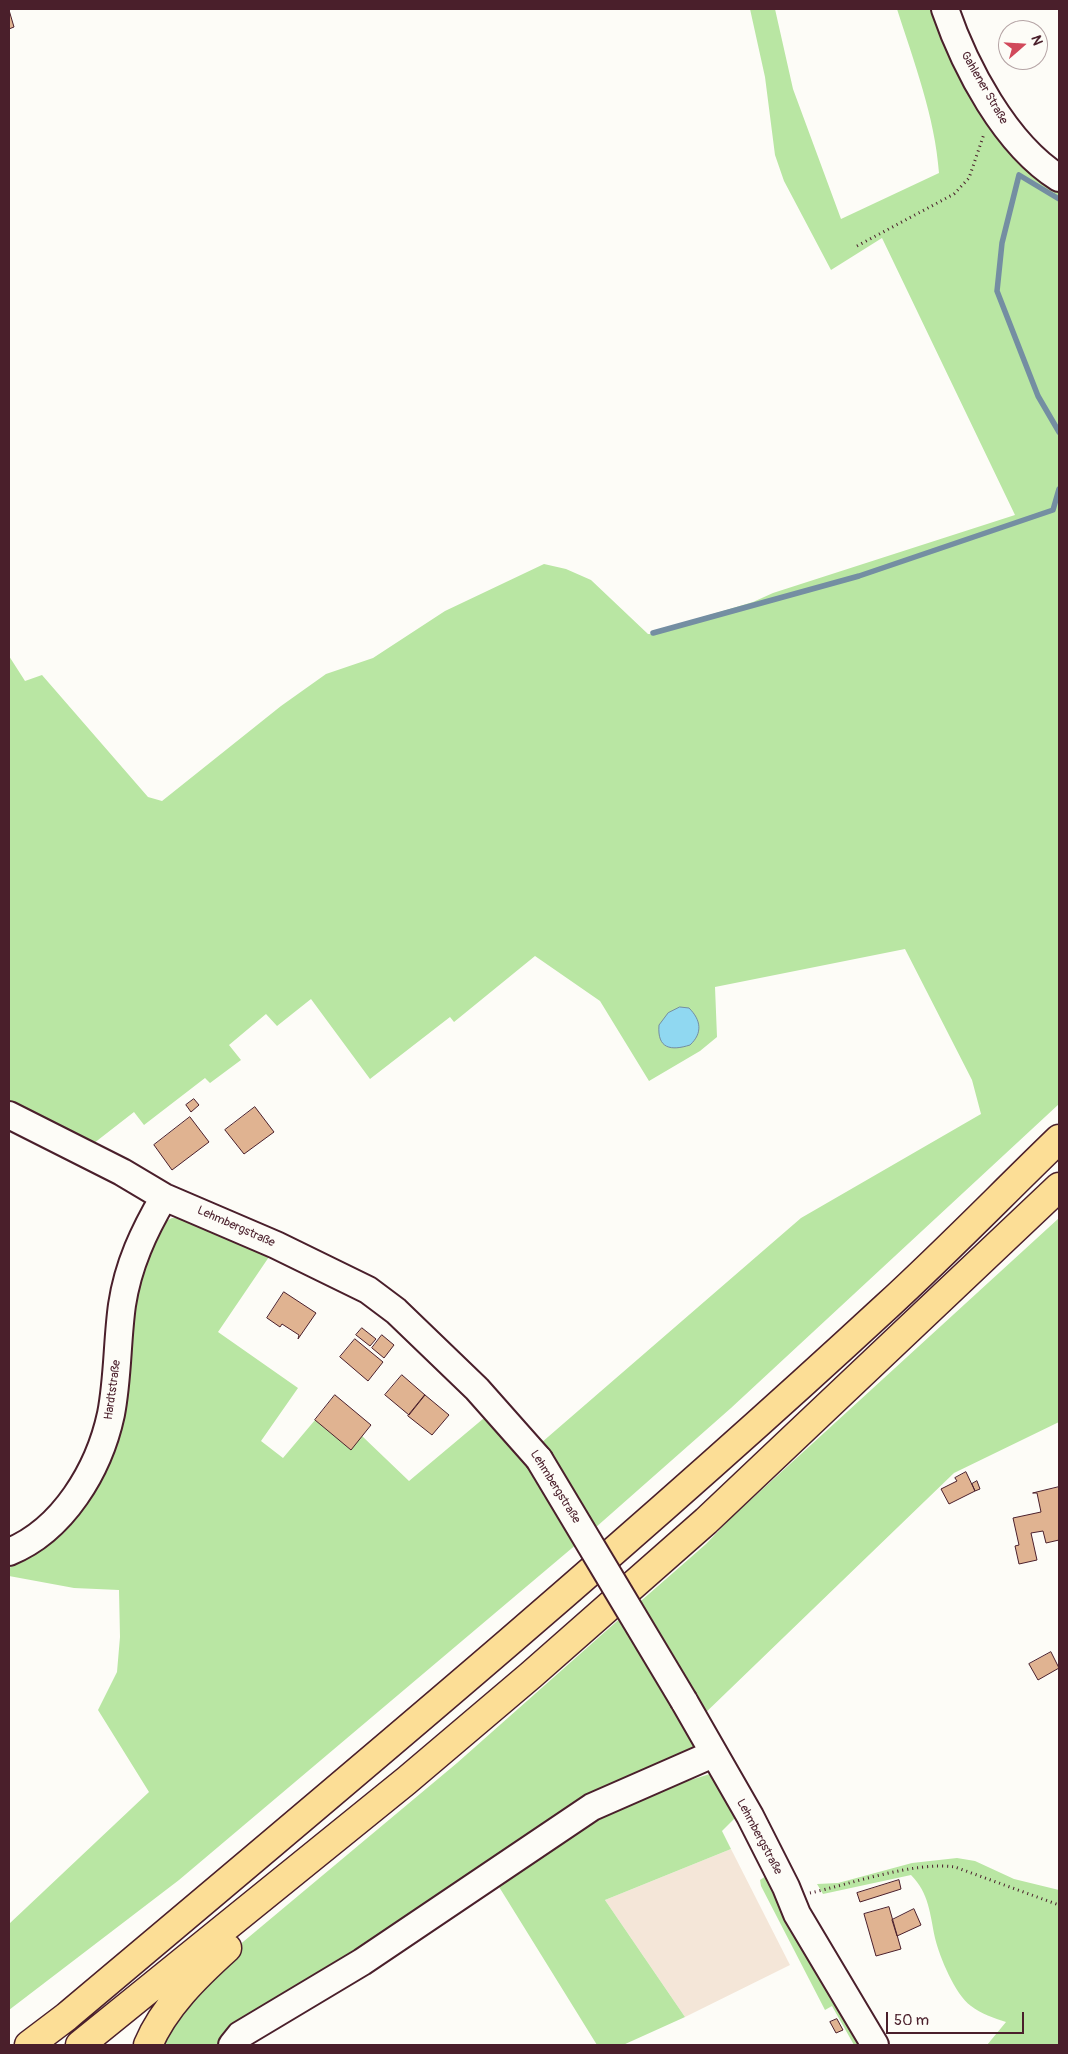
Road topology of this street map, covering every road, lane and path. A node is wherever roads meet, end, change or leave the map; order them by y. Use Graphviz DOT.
graph roads {
  1 [pos="945,9"];
  2 [pos="992,106"];
  3 [pos="1059,178"];
  4 [pos="857,246"];
  5 [pos="9,1115"];
  6 [pos="1059,1139"];
  7 [pos="1059,1187"];
  8 [pos="164,1196"];
  9 [pos="9,1552"];
  10 [pos="713,1754"];
  11 [pos="406,1780"];
  12 [pos="805,1894"];
  13 [pos="1059,1905"];
  14 [pos="29,2045"];
  15 [pos="80,2045"];
  16 [pos="148,2045"];
  17 [pos="232,2045"];
  18 [pos="875,2045"];
  1 -- 2 [label="street, Gahlener Straße"];
  2 -- 3 [label="street, Gahlener Straße"];
  2 -- 4 [label="path"];
  5 -- 8 [label="street, Lehmbergstraße"];
  6 -- 14 [label="highway"];
  7 -- 11 [label="highway"];
  8 -- 9 [label="street, Hardtstraße"];
  8 -- 10 [label="street, Lehmbergstraße, bridge"];
  10 -- 17 [label="street"];
  10 -- 18 [label="street, Lehmbergstraße"];
  11 -- 15 [label="highway"];
  11 -- 16 [label="highway"];
  12 -- 13 [label="path"];
}
